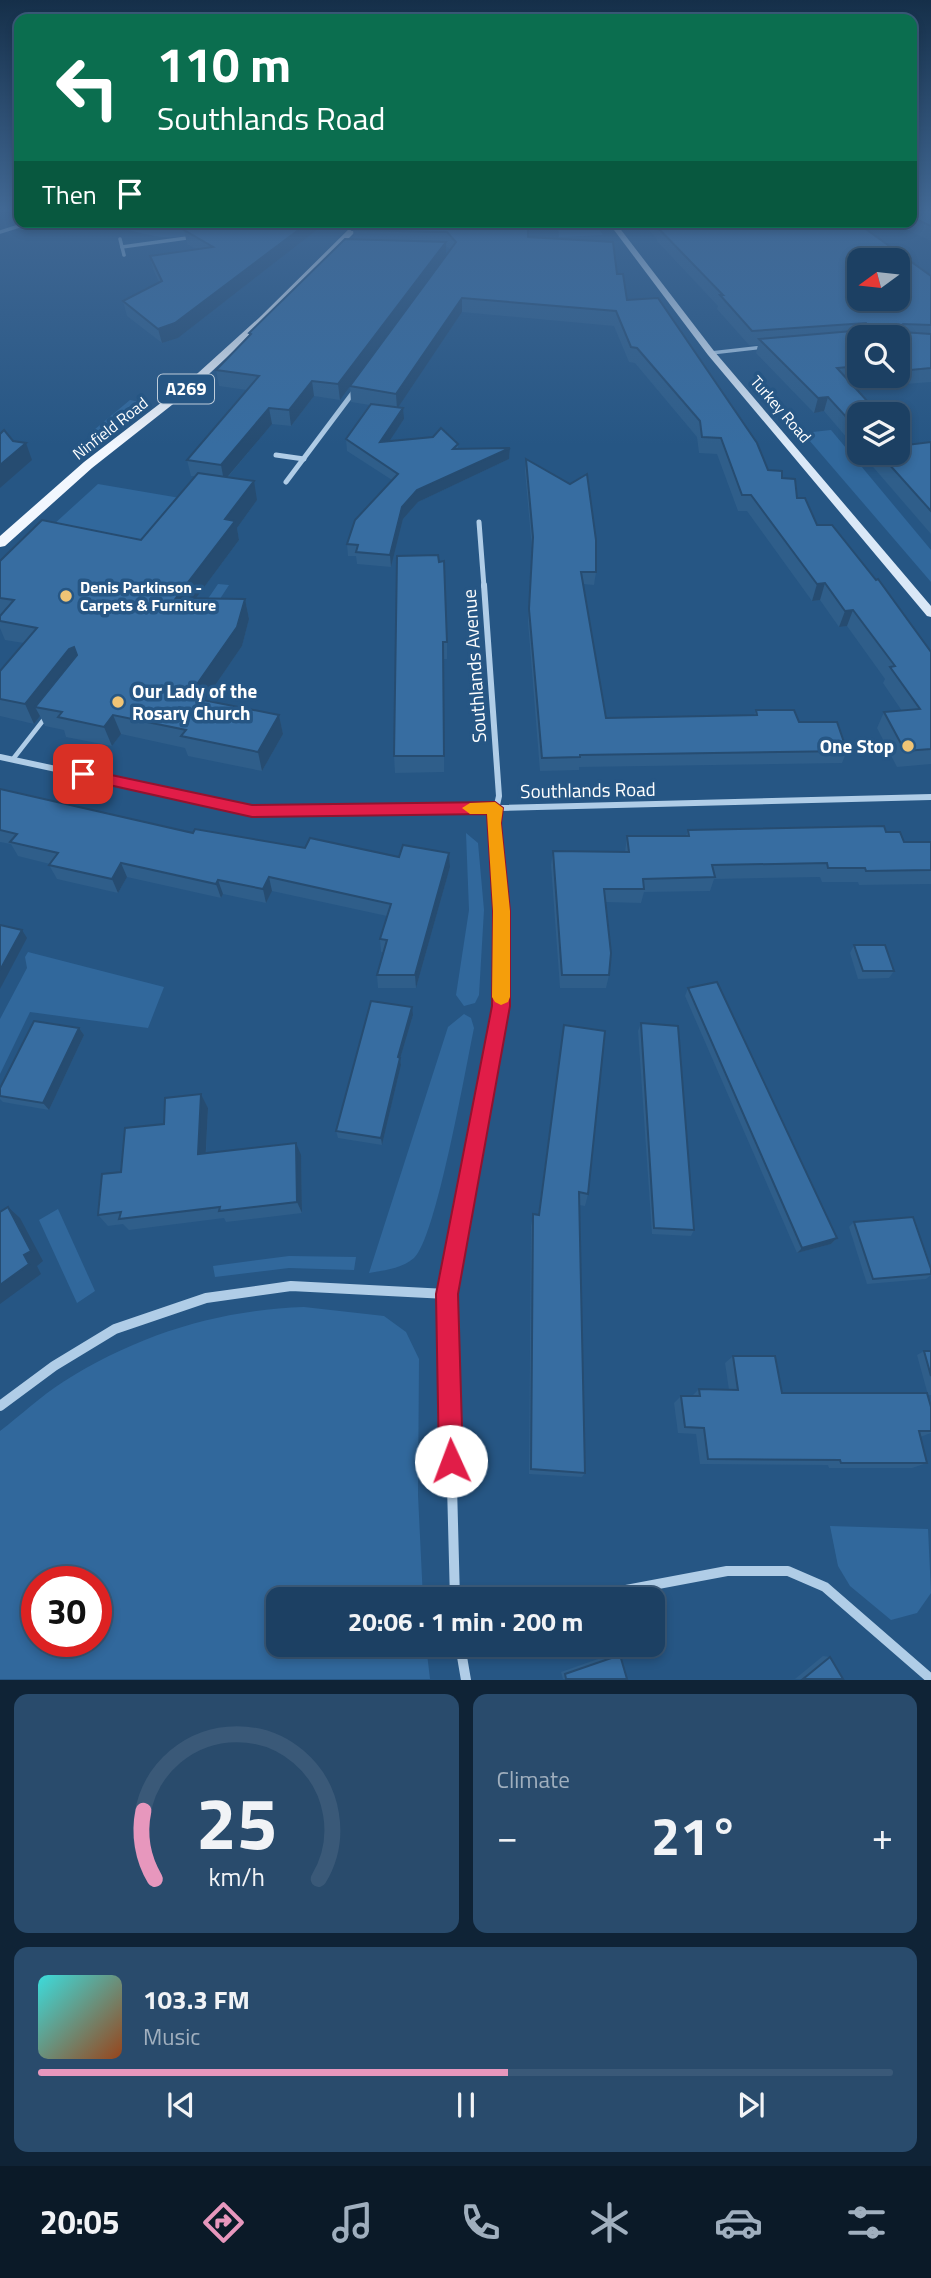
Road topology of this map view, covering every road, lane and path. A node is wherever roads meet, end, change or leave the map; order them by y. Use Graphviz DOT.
graph roads {
  1 [pos="296,288"];
  2 [pos="662,288"];
  3 [pos="774,346"];
  4 [pos="711,353"];
  5 [pos="363,380"];
  6 [pos="276,455"];
  7 [pos="303,460"];
  8 [pos="286,482"];
  9 [pos="479,522"];
  10 [pos="0,543"];
  11 [pos="931,613"];
  12 [pos="47,715"];
  13 [pos="0,757"];
  14 [pos="13,760"];
  15 [pos="931,797"];
  16 [pos="495,808"];
  17 [pos="447,1294"];
  18 [pos="0,1406"];
  19 [pos="455,1587"];
  20 [pos="642,1587"];
  21 [pos="462,1657"];
  22 [pos="466,1679"];
  23 [pos="931,1679"];
  1 -- 10 [label="main road, Ninfield Road / A269"];
  2 -- 4 [label="street, Turkey Road"];
  3 -- 4 [label="street"];
  4 -- 11 [label="street, Turkey Road"];
  5 -- 7 [label="street"];
  6 -- 7 [label="street"];
  7 -- 8 [label="street"];
  9 -- 16 [label="street, Southlands Avenue"];
  12 -- 14 [label="lane"];
  13 -- 14 [label="street, Southlands Road"];
  14 -- 16 [label="street, Southlands Road"];
  15 -- 16 [label="street, Southlands Road"];
  16 -- 17 [label="street, Southlands Avenue"];
  17 -- 18 [label="street"];
  17 -- 19 [label="street, Southlands Avenue"];
  20 -- 23 [label="street"];
  21 -- 22 [label="street"];
}
